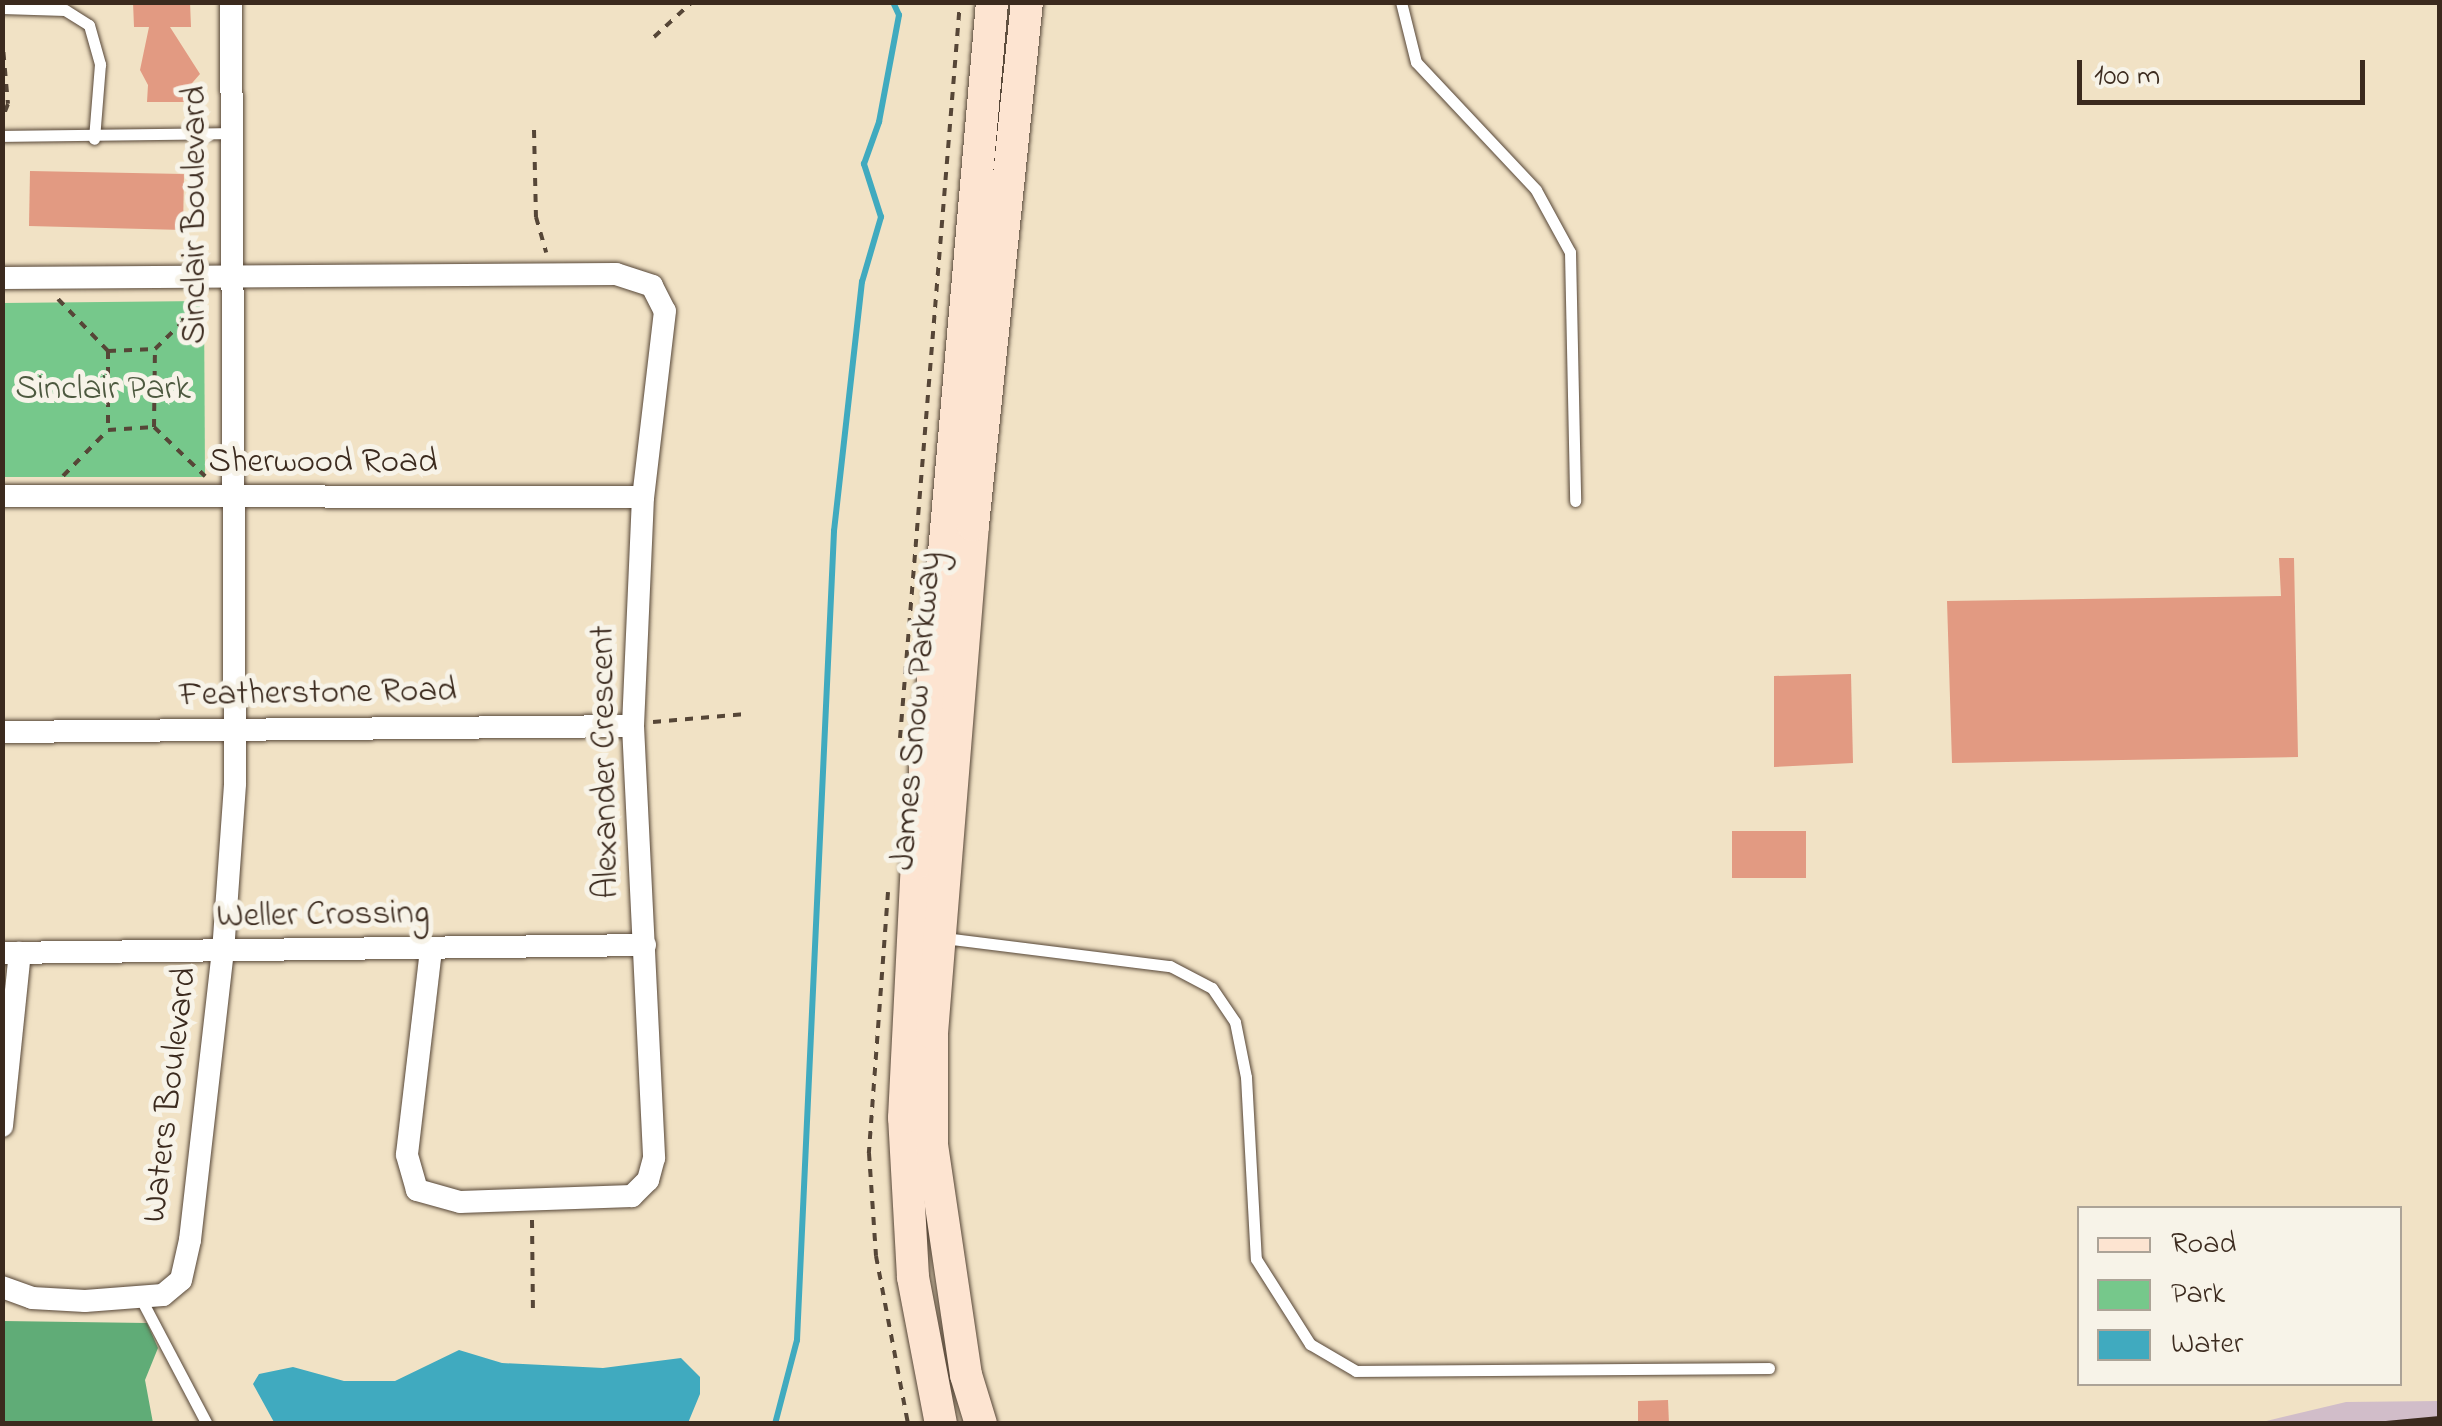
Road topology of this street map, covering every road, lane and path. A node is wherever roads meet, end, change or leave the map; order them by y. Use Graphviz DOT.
graph roads {
  1 [pos="230,2"];
  2 [pos="692,2"];
  3 [pos="992,2"];
  4 [pos="1026,2"];
  5 [pos="1401,2"];
  6 [pos="2,8"];
  7 [pos="2,36"];
  8 [pos="654,36"];
  9 [pos="2,119"];
  10 [pos="534,130"];
  11 [pos="233,133"];
  12 [pos="2,136"];
  13 [pos="94,139"];
  14 [pos="547,274"];
  15 [pos="230,276"];
  16 [pos="2,278"];
  17 [pos="37,278"];
  18 [pos="155,349"];
  19 [pos="108,351"];
  20 [pos="154,427"];
  21 [pos="108,430"];
  22 [pos="2,496"];
  23 [pos="42,496"];
  24 [pos="643,497"];
  25 [pos="232,498"];
  26 [pos="1576,501"];
  27 [pos="746,714"];
  28 [pos="633,726"];
  29 [pos="236,729"];
  30 [pos="2,732"];
  31 [pos="940,938"];
  32 [pos="645,945"];
  33 [pos="431,950"];
  34 [pos="224,952"];
  35 [pos="11,953"];
  36 [pos="2,1126"];
  37 [pos="532,1201"];
  38 [pos="2,1287"];
  39 [pos="142,1299"];
  40 [pos="533,1310"];
  41 [pos="1770,1368"];
  42 [pos="207,1424"];
  43 [pos="941,1424"];
  44 [pos="981,1424"];
  1 -- 11 [label="street, Sinclair Boulevard"];
  2 -- 8 [label="path"];
  3 -- 43 [label="main road, James Snow Parkway"];
  4 -- 31 [label="main road, James Snow Parkway"];
  5 -- 26 [label="lane"];
  6 -- 13 [label="lane"];
  7 -- 9 [label="path"];
  10 -- 14 [label="path"];
  11 -- 13 [label="lane"];
  11 -- 15 [label="street, Sinclair Boulevard"];
  12 -- 13 [label="lane"];
  14 -- 15 [label="street, Alexander Crescent"];
  14 -- 24 [label="street, Alexander Crescent"];
  15 -- 17 [label="street, Alexander Crescent"];
  15 -- 18 [label="path"];
  15 -- 25 [label="street, Sinclair Boulevard"];
  16 -- 17 [label="street, Alexander Crescent"];
  17 -- 19 [label="path"];
  18 -- 19 [label="path"];
  18 -- 20 [label="path"];
  19 -- 21 [label="path"];
  20 -- 21 [label="path"];
  20 -- 25 [label="path"];
  21 -- 23 [label="path"];
  22 -- 23 [label="street, Sherwood Road"];
  23 -- 25 [label="street, Sherwood Road"];
  24 -- 25 [label="street, Sherwood Road"];
  24 -- 28 [label="street, Alexander Crescent"];
  25 -- 29 [label="street, Sinclair Boulevard"];
  27 -- 28 [label="path"];
  28 -- 29 [label="street, Featherstone Road"];
  28 -- 32 [label="street, Alexander Crescent"];
  29 -- 30 [label="street, Featherstone Road"];
  29 -- 34 [label="street, Waters Boulevard"];
  31 -- 41 [label="lane"];
  31 -- 44 [label="main road, James Snow Parkway"];
  32 -- 33 [label="street, Weller Crossing"];
  32 -- 37 [label="street, Alexander Crescent"];
  33 -- 34 [label="street, Weller Crossing"];
  33 -- 37 [label="street, Alexander Crescent"];
  34 -- 35 [label="street, Weller Crossing"];
  34 -- 39 [label="street, Waters Boulevard"];
  35 -- 36 [label="street"];
  37 -- 40 [label="path"];
  38 -- 39 [label="street"];
  39 -- 42 [label="lane"];
}
